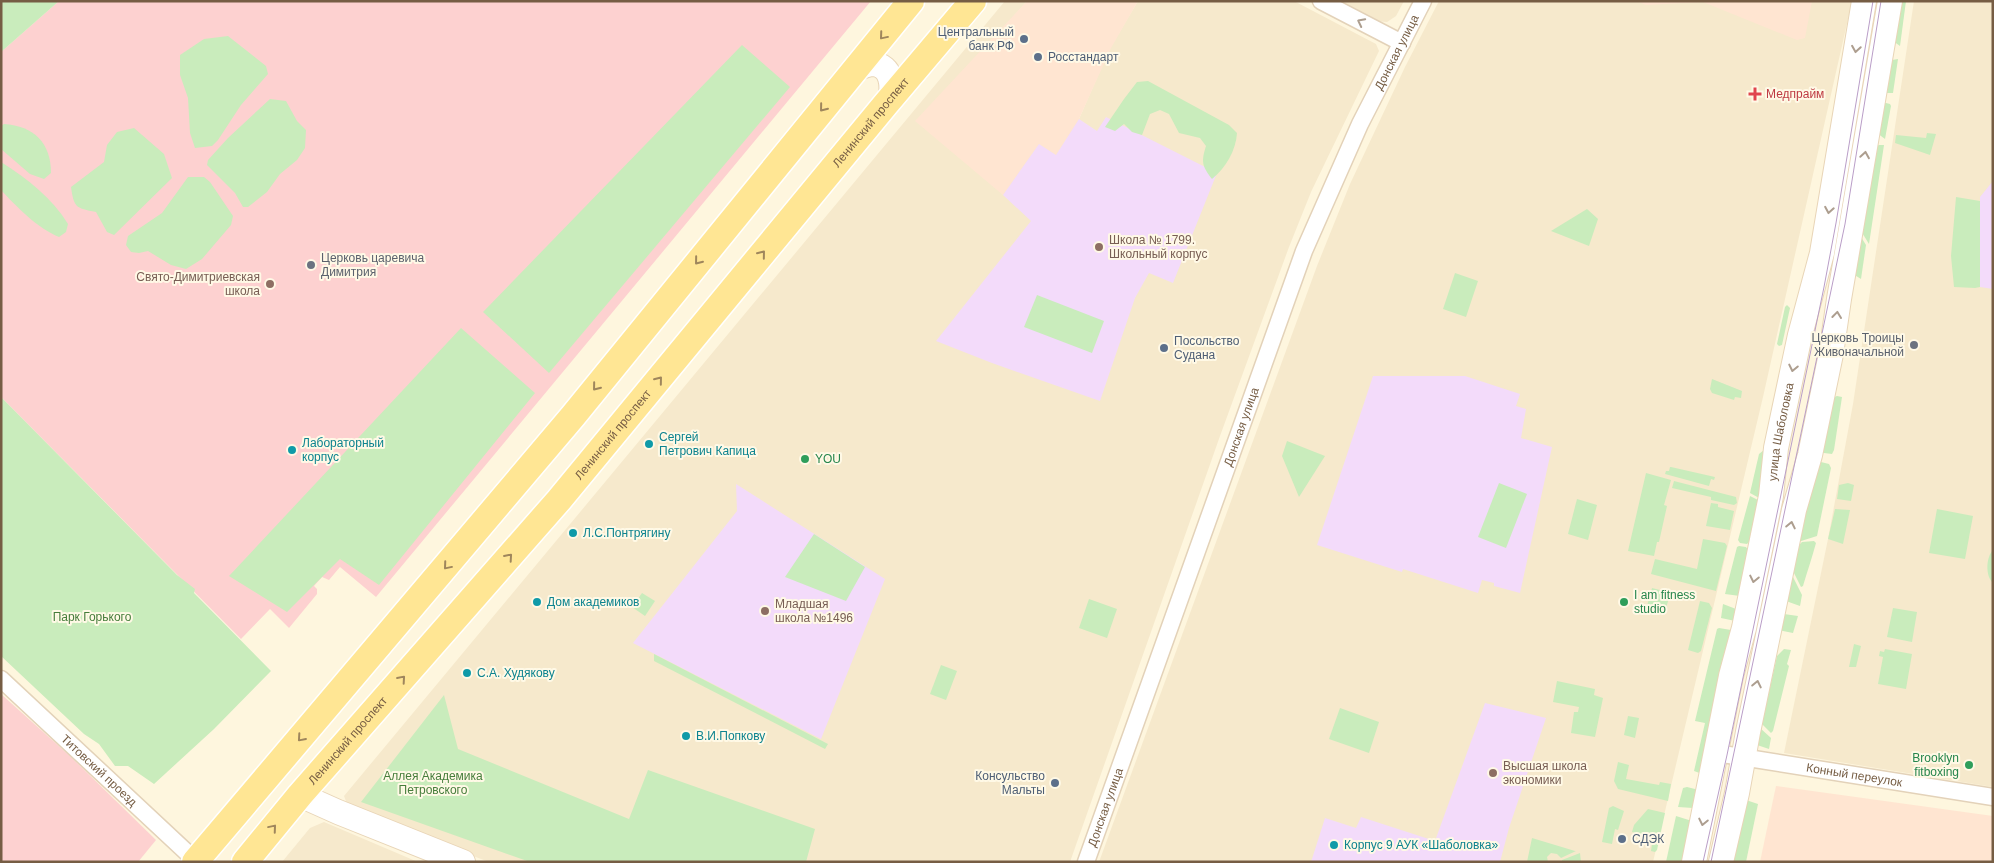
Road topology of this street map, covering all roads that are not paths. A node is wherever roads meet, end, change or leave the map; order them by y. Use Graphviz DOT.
graph roads {
  1 [pos="911,1"];
  2 [pos="973,1"];
  3 [pos="1321,1"];
  4 [pos="1423,1"];
  5 [pos="1864,1"];
  6 [pos="1890,1"];
  7 [pos="1402,43"];
  8 [pos="854,70"];
  9 [pos="889,101"];
  10 [pos="1,679"];
  11 [pos="1716,753"];
  12 [pos="1743,758"];
  13 [pos="1772,763"];
  14 [pos="1738,793"];
  15 [pos="300,795"];
  16 [pos="1993,797"];
  17 [pos="195,861"];
  18 [pos="456,861"];
  19 [pos="245,862"];
  20 [pos="1086,862"];
  21 [pos="1694,862"];
  22 [pos="1721,862"];
  1 -- 8 [label="main road, one-way"];
  2 -- 9 [label="main road, Ленинский проспект"];
  7 -- 3 [label="street, one-way"];
  4 -- 7 [label="street, Донская улица"];
  5 -- 11 [label="main road, улица Шаболовка, one-way"];
  12 -- 6 [label="main road, one-way"];
  7 -- 20 [label="street, Донская улица"];
  8 -- 9 [label="main road"];
  8 -- 17 [label="main road, one-way"];
  15 -- 9 [label="main road, Ленинский проспект, one-way"];
  10 -- 17 [label="street, Титовский проезд"];
  11 -- 12 [label="street, Конный переулок"];
  11 -- 21 [label="main road, улица Шаболовка, one-way"];
  12 -- 13 [label="street, Конный переулок"];
  12 -- 14 [label="main road"];
  13 -- 14 [label="street"];
  13 -- 16 [label="street, Конный переулок"];
  14 -- 22 [label="main road"];
  15 -- 18 [label="main road"];
  19 -- 15 [label="main road, Ленинский проспект, one-way"];
}
